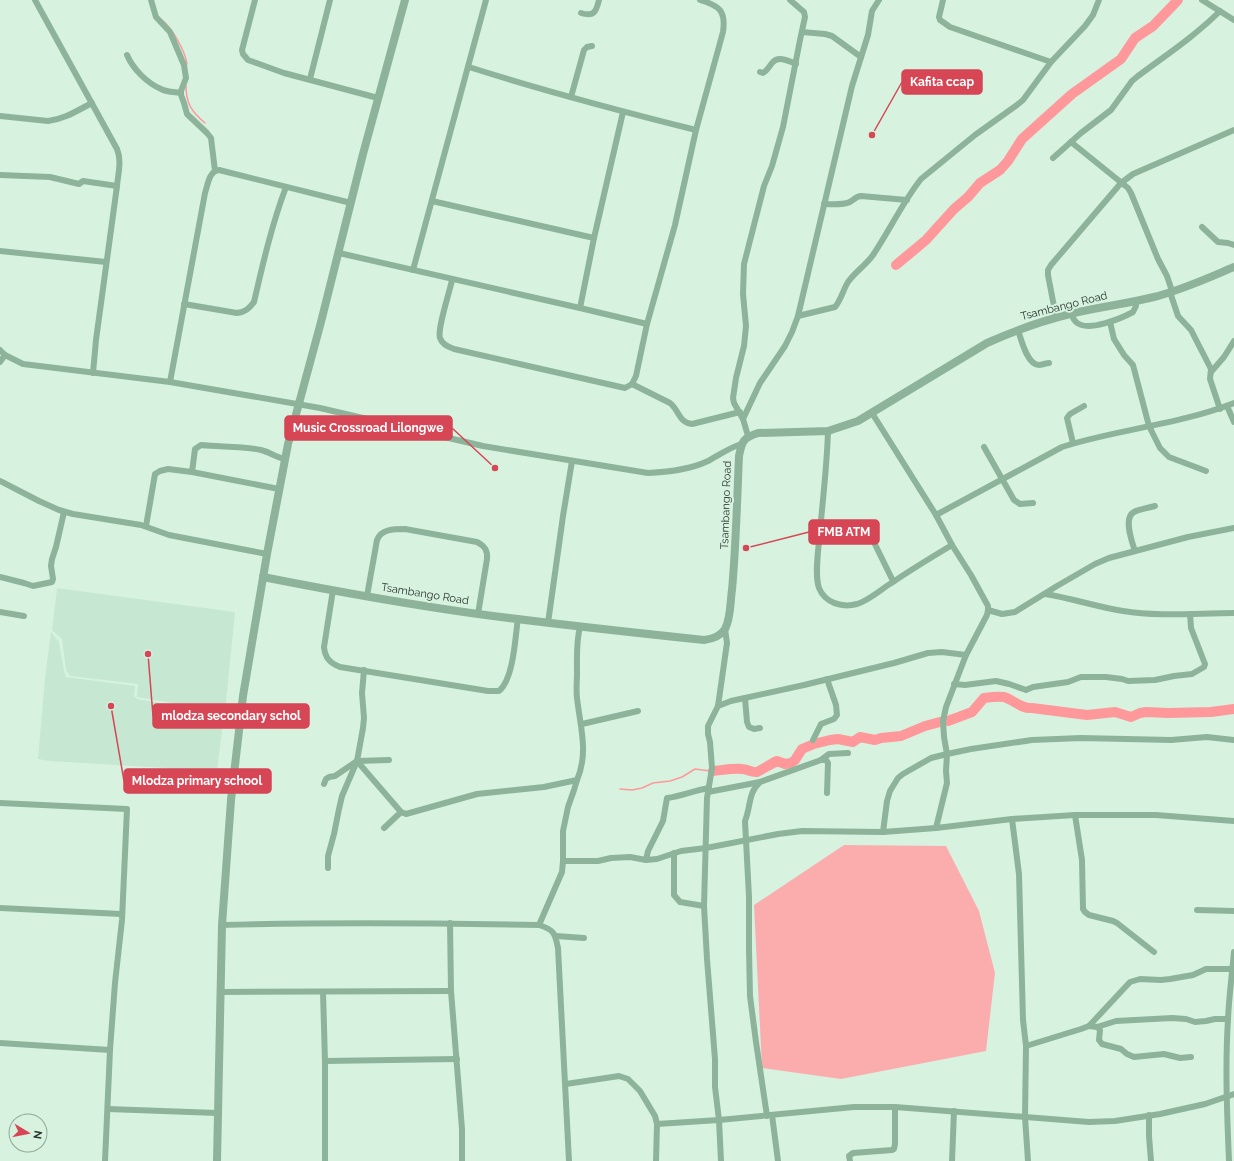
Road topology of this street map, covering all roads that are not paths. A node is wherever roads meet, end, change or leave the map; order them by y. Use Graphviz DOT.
graph roads {
  1 [pos="35,0"];
  2 [pos="151,0"];
  3 [pos="256,0"];
  4 [pos="330,0"];
  5 [pos="405,0"];
  6 [pos="486,0"];
  7 [pos="599,0"];
  8 [pos="700,0"];
  9 [pos="790,0"];
  10 [pos="879,0"];
  11 [pos="943,0"];
  12 [pos="1100,0"];
  13 [pos="1207,1"];
  14 [pos="1220,11"];
  15 [pos="581,13"];
  16 [pos="1234,20"];
  17 [pos="802,32"];
  18 [pos="592,46"];
  19 [pos="128,55"];
  20 [pos="861,57"];
  21 [pos="1051,62"];
  22 [pos="796,64"];
  23 [pos="468,67"];
  24 [pos="760,72"];
  25 [pos="310,79"];
  26 [pos="180,93"];
  27 [pos="571,97"];
  28 [pos="378,98"];
  29 [pos="92,103"];
  30 [pos="623,112"];
  31 [pos="0,116"];
  32 [pos="696,130"];
  33 [pos="1234,130"];
  34 [pos="1071,142"];
  35 [pos="1053,158"];
  36 [pos="215,171"];
  37 [pos="0,175"];
  38 [pos="1121,183"];
  39 [pos="117,186"];
  40 [pos="286,187"];
  41 [pos="907,200"];
  42 [pos="432,201"];
  43 [pos="351,203"];
  44 [pos="824,204"];
  45 [pos="1202,227"];
  46 [pos="594,238"];
  47 [pos="1234,245"];
  48 [pos="0,251"];
  49 [pos="339,253"];
  50 [pos="106,262"];
  51 [pos="1234,266"];
  52 [pos="413,270"];
  53 [pos="452,280"];
  54 [pos="1171,292"];
  55 [pos="1135,300"];
  56 [pos="184,304"];
  57 [pos="580,308"];
  58 [pos="1071,313"];
  59 [pos="798,316"];
  60 [pos="1056,317"];
  61 [pos="1110,322"];
  62 [pos="647,324"];
  63 [pos="1018,330"];
  64 [pos="1234,341"];
  65 [pos="0,350"];
  66 [pos="5,355"];
  67 [pos="0,362"];
  68 [pos="1049,363"];
  69 [pos="1211,372"];
  70 [pos="93,373"];
  71 [pos="170,382"];
  72 [pos="632,384"];
  73 [pos="1234,403"];
  74 [pos="298,404"];
  75 [pos="1084,406"];
  76 [pos="1227,406"];
  77 [pos="1220,409"];
  78 [pos="740,412"];
  79 [pos="872,413"];
  80 [pos="743,419"];
  81 [pos="1234,422"];
  82 [pos="1149,426"];
  83 [pos="828,431"];
  84 [pos="748,436"];
  85 [pos="1073,443"];
  86 [pos="741,444"];
  87 [pos="984,447"];
  88 [pos="285,459"];
  89 [pos="572,461"];
  90 [pos="1206,471"];
  91 [pos="192,472"];
  92 [pos="1002,479"];
  93 [pos="0,480"];
  94 [pos="279,489"];
  95 [pos="1033,503"];
  96 [pos="1155,506"];
  97 [pos="64,512"];
  98 [pos="936,515"];
  99 [pos="146,526"];
  100 [pos="866,526"];
  101 [pos="1234,528"];
  102 [pos="952,545"];
  103 [pos="1135,551"];
  104 [pos="267,554"];
  105 [pos="0,577"];
  106 [pos="263,577"];
  107 [pos="893,581"];
  108 [pos="333,590"];
  109 [pos="1045,594"];
  110 [pos="367,596"];
  111 [pos="988,610"];
  112 [pos="0,612"];
  113 [pos="1234,612"];
  114 [pos="478,614"];
  115 [pos="1190,614"];
  116 [pos="24,616"];
  117 [pos="518,618"];
  118 [pos="548,623"];
  119 [pos="580,627"];
  120 [pos="725,629"];
  121 [pos="966,655"];
  122 [pos="364,670"];
  123 [pos="827,679"];
  124 [pos="954,684"];
  125 [pos="744,698"];
  126 [pos="718,706"];
  127 [pos="638,711"];
  128 [pos="582,724"];
  129 [pos="760,728"];
  130 [pos="813,740"];
  131 [pos="1234,740"];
  132 [pos="848,752"];
  133 [pos="947,754"];
  134 [pos="389,760"];
  135 [pos="821,760"];
  136 [pos="357,761"];
  137 [pos="577,780"];
  138 [pos="760,782"];
  139 [pos="324,784"];
  140 [pos="709,790"];
  141 [pos="827,793"];
  142 [pos="0,803"];
  143 [pos="401,812"];
  144 [pos="1075,815"];
  145 [pos="1012,819"];
  146 [pos="1234,821"];
  147 [pos="384,828"];
  148 [pos="936,828"];
  149 [pos="883,832"];
  150 [pos="746,840"];
  151 [pos="706,848"];
  152 [pos="674,853"];
  153 [pos="646,860"];
  154 [pos="563,861"];
  155 [pos="328,868"];
  156 [pos="704,906"];
  157 [pos="0,908"];
  158 [pos="1197,910"];
  159 [pos="1234,911"];
  160 [pos="121,914"];
  161 [pos="450,923"];
  162 [pos="222,925"];
  163 [pos="539,925"];
  164 [pos="556,936"];
  165 [pos="584,938"];
  166 [pos="1154,952"];
  167 [pos="1234,952"];
  168 [pos="1233,969"];
  169 [pos="451,991"];
  170 [pos="220,992"];
  171 [pos="323,992"];
  172 [pos="1228,1019"];
  173 [pos="1089,1026"];
  174 [pos="1097,1027"];
  175 [pos="0,1043"];
  176 [pos="1026,1046"];
  177 [pos="110,1050"];
  178 [pos="1191,1057"];
  179 [pos="457,1059"];
  180 [pos="325,1061"];
  181 [pos="566,1084"];
  182 [pos="1231,1095"];
  183 [pos="895,1107"];
  184 [pos="108,1109"];
  185 [pos="954,1111"];
  186 [pos="217,1113"];
  187 [pos="769,1115"];
  188 [pos="1149,1115"];
  189 [pos="1025,1117"];
  190 [pos="719,1120"];
  191 [pos="657,1124"];
  192 [pos="106,1159"];
  193 [pos="217,1161"];
  194 [pos="325,1161"];
  195 [pos="462,1161"];
  196 [pos="569,1161"];
  197 [pos="656,1161"];
  198 [pos="721,1161"];
  199 [pos="778,1161"];
  200 [pos="850,1161"];
  201 [pos="952,1161"];
  202 [pos="1028,1161"];
  203 [pos="1151,1161"];
  204 [pos="1229,1161"];
  1 -- 29 [label="street"];
  2 -- 26 [label="street"];
  3 -- 25 [label="street"];
  4 -- 25 [label="street"];
  5 -- 28 [label="street"];
  6 -- 23 [label="street"];
  7 -- 15 [label="street"];
  8 -- 32 [label="street"];
  9 -- 17 [label="street"];
  10 -- 20 [label="street"];
  11 -- 21 [label="street"];
  12 -- 21 [label="street"];
  13 -- 14 [label="street"];
  14 -- 16 [label="street"];
  14 -- 34 [label="street"];
  17 -- 20 [label="street"];
  17 -- 22 [label="street"];
  18 -- 27 [label="street"];
  19 -- 26 [label="street"];
  20 -- 44 [label="street"];
  21 -- 41 [label="street"];
  22 -- 24 [label="street"];
  22 -- 78 [label="street"];
  23 -- 27 [label="street"];
  23 -- 42 [label="street"];
  25 -- 28 [label="street"];
  26 -- 36 [label="street"];
  27 -- 30 [label="street"];
  28 -- 43 [label="street"];
  29 -- 31 [label="street"];
  29 -- 39 [label="street"];
  30 -- 32 [label="street"];
  30 -- 46 [label="street"];
  32 -- 62 [label="street"];
  33 -- 38 [label="street"];
  34 -- 35 [label="street"];
  34 -- 38 [label="street"];
  36 -- 40 [label="street"];
  36 -- 56 [label="street"];
  37 -- 39 [label="street"];
  38 -- 54 [label="street"];
  38 -- 60 [label="street"];
  39 -- 50 [label="street"];
  40 -- 43 [label="street"];
  40 -- 56 [label="street"];
  41 -- 44 [label="street"];
  41 -- 59 [label="street"];
  42 -- 46 [label="street"];
  42 -- 52 [label="street"];
  43 -- 49 [label="street"];
  44 -- 59 [label="street"];
  45 -- 47 [label="street"];
  46 -- 57 [label="street"];
  48 -- 50 [label="street"];
  49 -- 52 [label="street"];
  49 -- 74 [label="street"];
  50 -- 70 [label="street"];
  51 -- 54 [label="street, Tsambango Road"];
  52 -- 53 [label="street"];
  53 -- 57 [label="street"];
  53 -- 72 [label="street"];
  54 -- 55 [label="street, Tsambango Road"];
  54 -- 69 [label="street"];
  55 -- 58 [label="street, Tsambango Road"];
  55 -- 61 [label="street"];
  56 -- 71 [label="street"];
  57 -- 62 [label="street"];
  58 -- 60 [label="street, Tsambango Road"];
  58 -- 61 [label="street"];
  59 -- 80 [label="street"];
  60 -- 63 [label="street, Tsambango Road"];
  61 -- 82 [label="street"];
  62 -- 72 [label="street"];
  63 -- 68 [label="street"];
  63 -- 79 [label="street, Tsambango Road"];
  64 -- 69 [label="street"];
  65 -- 66 [label="street"];
  66 -- 67 [label="street"];
  66 -- 70 [label="street"];
  69 -- 77 [label="street"];
  70 -- 71 [label="street"];
  71 -- 74 [label="street"];
  72 -- 78 [label="street"];
  73 -- 76 [label="street"];
  74 -- 88 [label="street"];
  74 -- 89 [label="street"];
  75 -- 85 [label="street"];
  76 -- 77 [label="street"];
  76 -- 81 [label="street"];
  77 -- 82 [label="street"];
  78 -- 80 [label="street"];
  79 -- 83 [label="street, Tsambango Road"];
  79 -- 98 [label="street"];
  80 -- 84 [label="street"];
  82 -- 85 [label="street"];
  82 -- 90 [label="street"];
  83 -- 84 [label="street, Tsambango Road"];
  83 -- 107 [label="street"];
  84 -- 86 [label="street"];
  85 -- 92 [label="street"];
  86 -- 89 [label="street"];
  86 -- 120 [label="street, Tsambango Road"];
  87 -- 92 [label="street"];
  88 -- 91 [label="street"];
  88 -- 94 [label="street"];
  89 -- 118 [label="street"];
  91 -- 94 [label="street"];
  91 -- 99 [label="street"];
  92 -- 95 [label="street"];
  92 -- 98 [label="street"];
  93 -- 97 [label="street"];
  94 -- 104 [label="street"];
  96 -- 103 [label="street"];
  97 -- 99 [label="street"];
  97 -- 105 [label="street"];
  98 -- 102 [label="street"];
  99 -- 104 [label="street"];
  100 -- 107 [label="street"];
  101 -- 103 [label="street"];
  102 -- 107 [label="street"];
  102 -- 111 [label="street"];
  103 -- 109 [label="street"];
  104 -- 106 [label="street"];
  106 -- 108 [label="street, Tsambango Road"];
  106 -- 162 [label="street"];
  108 -- 110 [label="street, Tsambango Road"];
  108 -- 122 [label="street"];
  109 -- 111 [label="street"];
  109 -- 115 [label="street"];
  110 -- 114 [label="street, Tsambango Road"];
  110 -- 114 [label="street"];
  111 -- 121 [label="street"];
  112 -- 116 [label="street"];
  113 -- 115 [label="street"];
  114 -- 117 [label="street, Tsambango Road"];
  115 -- 124 [label="street"];
  117 -- 118 [label="street, Tsambango Road"];
  117 -- 122 [label="street"];
  118 -- 119 [label="street, Tsambango Road"];
  119 -- 120 [label="street, Tsambango Road"];
  119 -- 128 [label="street"];
  120 -- 126 [label="street"];
  121 -- 123 [label="street"];
  121 -- 124 [label="street"];
  122 -- 136 [label="street"];
  123 -- 125 [label="street"];
  123 -- 130 [label="street"];
  124 -- 133 [label="street"];
  125 -- 126 [label="street"];
  125 -- 129 [label="street"];
  126 -- 140 [label="street"];
  127 -- 128 [label="street"];
  128 -- 137 [label="street"];
  131 -- 133 [label="street"];
  132 -- 135 [label="street"];
  133 -- 148 [label="street"];
  133 -- 149 [label="street"];
  134 -- 136 [label="street"];
  135 -- 138 [label="street"];
  135 -- 141 [label="street"];
  136 -- 139 [label="street"];
  136 -- 143 [label="street"];
  136 -- 155 [label="street"];
  137 -- 143 [label="street"];
  137 -- 154 [label="street"];
  138 -- 140 [label="street"];
  138 -- 150 [label="street"];
  140 -- 151 [label="street"];
  140 -- 153 [label="street"];
  142 -- 160 [label="street"];
  143 -- 147 [label="street"];
  144 -- 145 [label="street"];
  144 -- 146 [label="street"];
  144 -- 166 [label="street"];
  145 -- 148 [label="street"];
  145 -- 176 [label="street"];
  148 -- 149 [label="street"];
  149 -- 150 [label="street"];
  150 -- 151 [label="street"];
  150 -- 187 [label="street"];
  151 -- 152 [label="street"];
  151 -- 156 [label="street"];
  152 -- 153 [label="street"];
  152 -- 156 [label="street"];
  153 -- 154 [label="street"];
  154 -- 163 [label="street"];
  156 -- 190 [label="street"];
  157 -- 160 [label="street"];
  158 -- 159 [label="street"];
  160 -- 177 [label="street"];
  161 -- 162 [label="street"];
  161 -- 163 [label="street"];
  161 -- 169 [label="street"];
  162 -- 170 [label="street"];
  163 -- 164 [label="street"];
  164 -- 165 [label="street"];
  164 -- 181 [label="street"];
  167 -- 168 [label="street"];
  168 -- 172 [label="street"];
  168 -- 173 [label="street"];
  169 -- 171 [label="street"];
  169 -- 179 [label="street"];
  170 -- 171 [label="street"];
  170 -- 186 [label="street"];
  171 -- 180 [label="street"];
  172 -- 174 [label="street"];
  172 -- 182 [label="street"];
  173 -- 174 [label="street"];
  173 -- 176 [label="street"];
  174 -- 178 [label="street"];
  175 -- 177 [label="street"];
  176 -- 189 [label="street"];
  177 -- 184 [label="street"];
  179 -- 180 [label="street"];
  179 -- 195 [label="street"];
  180 -- 194 [label="street"];
  181 -- 191 [label="street"];
  181 -- 196 [label="street"];
  182 -- 188 [label="street"];
  182 -- 204 [label="street"];
  183 -- 185 [label="street"];
  183 -- 187 [label="street"];
  183 -- 200 [label="street"];
  184 -- 186 [label="street"];
  184 -- 192 [label="street"];
  185 -- 189 [label="street"];
  185 -- 201 [label="street"];
  186 -- 193 [label="street"];
  187 -- 190 [label="street"];
  187 -- 199 [label="street"];
  188 -- 189 [label="street"];
  188 -- 203 [label="street"];
  189 -- 202 [label="street"];
  190 -- 191 [label="street"];
  190 -- 198 [label="street"];
  191 -- 197 [label="street"];
}
